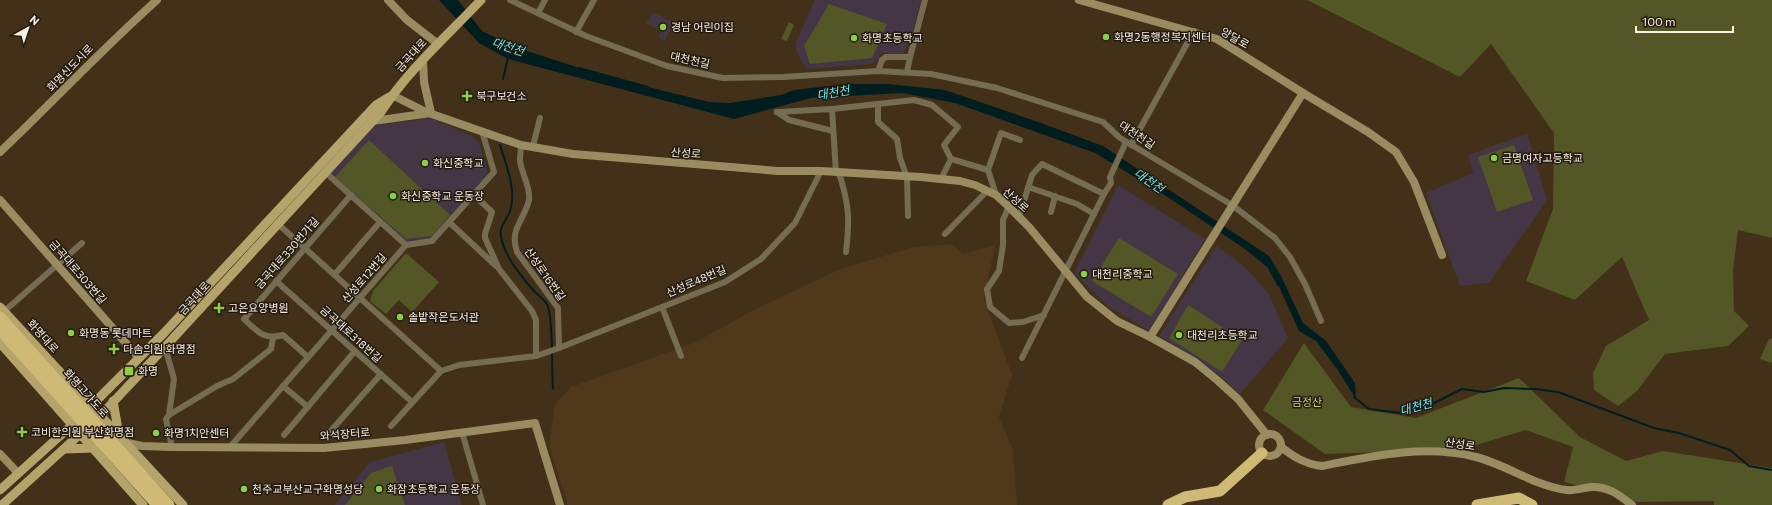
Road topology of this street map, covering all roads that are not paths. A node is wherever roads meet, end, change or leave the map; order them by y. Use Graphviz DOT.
graph roads {
  1 [pos="157,0"];
  2 [pos="388,0"];
  3 [pos="481,0"];
  4 [pos="510,0"];
  5 [pos="545,0"];
  6 [pos="594,0"];
  7 [pos="925,0"];
  8 [pos="1079,0"];
  9 [pos="538,13"];
  10 [pos="1194,31"];
  11 [pos="576,32"];
  12 [pos="438,44"];
  13 [pos="910,57"];
  14 [pos="423,60"];
  15 [pos="878,71"];
  16 [pos="907,72"];
  17 [pos="1303,93"];
  18 [pos="392,95"];
  19 [pos="878,104"];
  20 [pos="832,109"];
  21 [pos="431,113"];
  22 [pos="540,118"];
  23 [pos="373,121"];
  24 [pos="482,131"];
  25 [pos="833,131"];
  26 [pos="1020,140"];
  27 [pos="521,145"];
  28 [pos="1127,145"];
  29 [pos="533,146"];
  30 [pos="0,152"];
  31 [pos="951,159"];
  32 [pos="988,170"];
  33 [pos="820,171"];
  34 [pos="325,172"];
  35 [pos="838,173"];
  36 [pos="907,177"];
  37 [pos="941,179"];
  38 [pos="1028,187"];
  39 [pos="987,191"];
  40 [pos="1104,194"];
  41 [pos="351,195"];
  42 [pos="474,195"];
  43 [pos="996,195"];
  44 [pos="1055,196"];
  45 [pos="0,200"];
  46 [pos="1009,206"];
  47 [pos="1230,208"];
  48 [pos="1051,212"];
  49 [pos="1094,214"];
  50 [pos="908,216"];
  51 [pos="1019,217"];
  52 [pos="380,222"];
  53 [pos="449,222"];
  54 [pos="278,224"];
  55 [pos="945,234"];
  56 [pos="82,243"];
  57 [pos="406,245"];
  58 [pos="305,248"];
  59 [pos="846,252"];
  60 [pos="1442,255"];
  61 [pos="57,264"];
  62 [pos="499,269"];
  63 [pos="1065,272"];
  64 [pos="335,274"];
  65 [pos="276,281"];
  66 [pos="360,297"];
  67 [pos="662,307"];
  68 [pos="1,313"];
  69 [pos="1044,315"];
  70 [pos="1321,321"];
  71 [pos="0,330"];
  72 [pos="332,330"];
  73 [pos="1150,337"];
  74 [pos="273,338"];
  75 [pos="0,342"];
  76 [pos="165,347"];
  77 [pos="559,348"];
  78 [pos="355,351"];
  79 [pos="536,356"];
  80 [pos="681,356"];
  81 [pos="308,357"];
  82 [pos="139,358"];
  83 [pos="1022,358"];
  84 [pos="441,371"];
  85 [pos="381,374"];
  86 [pos="284,386"];
  87 [pos="113,401"];
  88 [pos="412,402"];
  89 [pos="91,407"];
  90 [pos="308,407"];
  91 [pos="169,415"];
  92 [pos="100,416"];
  93 [pos="73,424"];
  94 [pos="391,426"];
  95 [pos="83,431"];
  96 [pos="462,432"];
  97 [pos="328,434"];
  98 [pos="284,435"];
  99 [pos="1267,435"];
  100 [pos="120,436"];
  101 [pos="127,443"];
  102 [pos="172,447"];
  103 [pos="230,447"];
  104 [pos="1281,447"];
  105 [pos="94,448"];
  106 [pos="64,449"];
  107 [pos="1262,453"];
  108 [pos="0,454"];
  109 [pos="18,473"];
  110 [pos="0,490"];
  111 [pos="2,505"];
  112 [pos="143,505"];
  113 [pos="156,505"];
  114 [pos="169,505"];
  115 [pos="183,505"];
  116 [pos="483,505"];
  117 [pos="560,505"];
  118 [pos="1168,505"];
  119 [pos="1477,505"];
  120 [pos="1532,505"];
  121 [pos="1632,505"];
  1 -- 30 [label="main road, 화명신도시로"];
  2 -- 12 [label="main road"];
  3 -- 12 [label="main road, 금곡대로"];
  4 -- 9 [label="street, 대천천길"];
  5 -- 9 [label="street"];
  6 -- 11 [label="street"];
  7 -- 13 [label="street"];
  8 -- 10 [label="main road, 양달로"];
  9 -- 11 [label="street, 대천천길"];
  10 -- 17 [label="main road, 양달로"];
  10 -- 28 [label="street"];
  11 -- 15 [label="street, 대천천길"];
  12 -- 14 [label="main road, 금곡대로"];
  13 -- 15 [label="street"];
  13 -- 16 [label="street"];
  14 -- 18 [label="main road, 금곡대로"];
  14 -- 21 [label="main road"];
  15 -- 16 [label="street, 대천천길"];
  16 -- 28 [label="street, 대천천길"];
  17 -- 47 [label="main road"];
  17 -- 60 [label="main road, 양달로"];
  18 -- 21 [label="main road, 산성로"];
  18 -- 23 [label="main road, 금곡대로"];
  18 -- 82 [label="main road, 금곡대로"];
  19 -- 20 [label="street"];
  19 -- 31 [label="street"];
  19 -- 36 [label="street"];
  20 -- 25 [label="street"];
  20 -- 25 [label="street"];
  21 -- 23 [label="main road"];
  21 -- 24 [label="main road, 산성로"];
  22 -- 29 [label="street"];
  23 -- 34 [label="main road, 금곡대로"];
  24 -- 27 [label="main road, 산성로"];
  24 -- 42 [label="street"];
  25 -- 35 [label="street"];
  26 -- 32 [label="street"];
  27 -- 29 [label="main road, 산성로"];
  27 -- 77 [label="street, 산성로16번길"];
  28 -- 40 [label="street"];
  28 -- 47 [label="street, 대천천길"];
  29 -- 33 [label="main road, 산성로"];
  31 -- 32 [label="street"];
  31 -- 37 [label="street"];
  32 -- 43 [label="street"];
  33 -- 35 [label="main road, 산성로"];
  33 -- 67 [label="street, 산성로48번길"];
  34 -- 41 [label="street"];
  34 -- 54 [label="main road, 금곡대로"];
  35 -- 36 [label="main road, 산성로"];
  35 -- 59 [label="street"];
  36 -- 37 [label="main road, 산성로"];
  36 -- 50 [label="street"];
  37 -- 39 [label="main road, 산성로"];
  38 -- 40 [label="street"];
  38 -- 44 [label="street"];
  38 -- 51 [label="street"];
  39 -- 43 [label="main road, 산성로"];
  39 -- 55 [label="street"];
  40 -- 49 [label="street"];
  41 -- 52 [label="street"];
  41 -- 58 [label="street, 금곡대로330번가길"];
  42 -- 53 [label="street"];
  42 -- 62 [label="street"];
  43 -- 46 [label="main road, 산성로"];
  44 -- 48 [label="street"];
  44 -- 49 [label="street"];
  45 -- 61 [label="main road, 금곡대로303번길"];
  46 -- 51 [label="main road, 산성로"];
  46 -- 69 [label="street"];
  47 -- 70 [label="street, 대천천길"];
  47 -- 73 [label="main road"];
  49 -- 63 [label="street"];
  51 -- 63 [label="main road, 산성로"];
  52 -- 57 [label="street"];
  52 -- 64 [label="street"];
  53 -- 57 [label="street"];
  53 -- 62 [label="street"];
  54 -- 58 [label="street"];
  54 -- 76 [label="main road, 금곡대로"];
  56 -- 61 [label="street"];
  57 -- 66 [label="street, 산성로12번길"];
  58 -- 64 [label="street"];
  58 -- 65 [label="street, 금곡대로330번가길"];
  61 -- 68 [label="street"];
  61 -- 82 [label="main road, 금곡대로303번길"];
  62 -- 79 [label="street"];
  63 -- 69 [label="street"];
  63 -- 73 [label="main road, 산성로"];
  64 -- 66 [label="street"];
  65 -- 72 [label="street, 금곡대로318번길"];
  65 -- 74 [label="street, 금곡대로330번가길"];
  66 -- 72 [label="street, 산성로12번길"];
  66 -- 84 [label="street"];
  67 -- 77 [label="street, 산성로48번길"];
  67 -- 80 [label="street"];
  68 -- 89 [label="main road, 화명대로"];
  68 -- 114 [label="highway, 화명고가도로, bridge"];
  69 -- 83 [label="street"];
  71 -- 113 [label="highway, 화명고가도로, bridge"];
  72 -- 78 [label="street, 금곡대로318번길"];
  72 -- 81 [label="street, 산성로12번길"];
  73 -- 99 [label="main road, 산성로"];
  74 -- 81 [label="street, 금곡대로330번가길"];
  74 -- 91 [label="street"];
  75 -- 93 [label="main road"];
  76 -- 87 [label="main road, 금곡대로"];
  76 -- 91 [label="street"];
  77 -- 79 [label="street, 산성로48번길"];
  78 -- 85 [label="street, 금곡대로318번길"];
  78 -- 90 [label="street"];
  79 -- 84 [label="street, 산성로48번길"];
  81 -- 86 [label="street, 산성로12번길"];
  82 -- 89 [label="main road, 금곡대로"];
  84 -- 88 [label="street"];
  85 -- 88 [label="street, 금곡대로318번길"];
  85 -- 97 [label="street"];
  86 -- 90 [label="street"];
  86 -- 103 [label="street, 산성로12번길"];
  87 -- 92 [label="main road, 금곡대로"];
  87 -- 100 [label="main road"];
  88 -- 94 [label="street"];
  89 -- 92 [label="main road, 화명대로"];
  89 -- 93 [label="main road, 금곡대로"];
  90 -- 98 [label="street"];
  91 -- 102 [label="street"];
  92 -- 95 [label="main road, 금곡대로"];
  92 -- 100 [label="main road, 화명대로"];
  93 -- 95 [label="main road"];
  93 -- 109 [label="main road, 금곡대로"];
  95 -- 101 [label="main road, 와석장터로"];
  95 -- 105 [label="main road"];
  95 -- 106 [label="main road, 금곡대로"];
  96 -- 103 [label="main road, 와석장터로"];
  96 -- 116 [label="street"];
  96 -- 117 [label="main road, 와석장터로"];
  99 -- 104 [label="main road"];
  99 -- 107 [label="main road"];
  100 -- 101 [label="main road, 화명대로"];
  101 -- 102 [label="main road, 와석장터로"];
  101 -- 115 [label="main road, 화명대로"];
  102 -- 103 [label="main road, 와석장터로"];
  104 -- 107 [label="main road"];
  104 -- 121 [label="main road, 산성로"];
  105 -- 106 [label="main road"];
  105 -- 112 [label="main road"];
  106 -- 111 [label="main road, 금곡대로"];
  107 -- 118 [label="highway"];
  108 -- 109 [label="main road"];
  109 -- 110 [label="main road, 금곡대로"];
  119 -- 120 [label="highway"];
}
